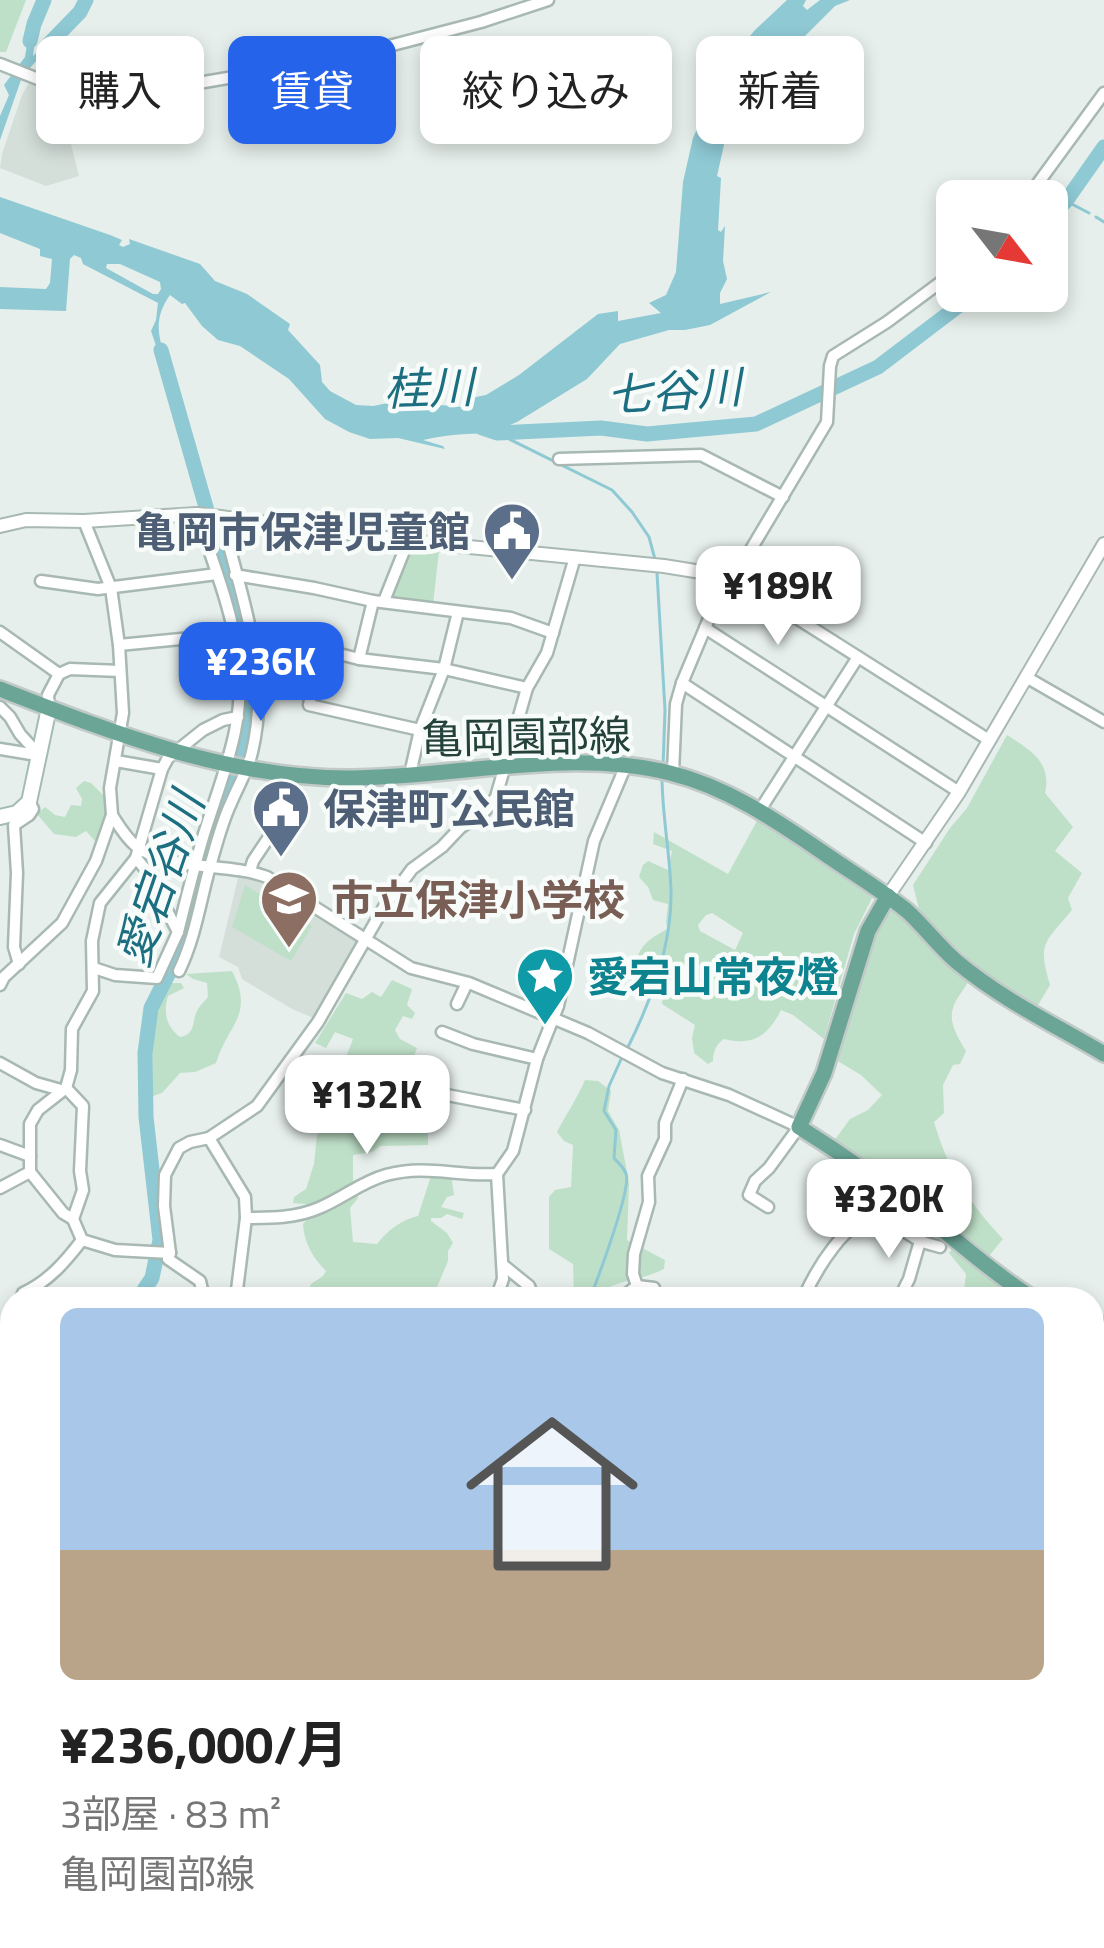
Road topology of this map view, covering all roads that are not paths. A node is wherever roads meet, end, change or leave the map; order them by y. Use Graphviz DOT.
graph roads {
  1 [pos="548,0"];
  2 [pos="5,66"];
  3 [pos="1104,93"];
  4 [pos="1040,180"];
  5 [pos="936,285"];
  6 [pos="559,459"];
  7 [pos="783,497"];
  8 [pos="199,514"];
  9 [pos="219,516"];
  10 [pos="84,521"];
  11 [pos="0,526"];
  12 [pos="408,541"];
  13 [pos="1104,544"];
  14 [pos="575,557"];
  15 [pos="217,574"];
  16 [pos="235,575"];
  17 [pos="732,577"];
  18 [pos="41,581"];
  19 [pos="111,588"];
  20 [pos="379,601"];
  21 [pos="458,612"];
  22 [pos="705,628"];
  23 [pos="0,632"];
  24 [pos="244,633"];
  25 [pos="553,633"];
  26 [pos="119,645"];
  27 [pos="320,651"];
  28 [pos="858,657"];
  29 [pos="359,659"];
  30 [pos="444,669"];
  31 [pos="120,671"];
  32 [pos="58,674"];
  33 [pos="1027,677"];
  34 [pos="682,683"];
  35 [pos="527,688"];
  36 [pos="0,689"];
  37 [pos="0,707"];
  38 [pos="827,707"];
  39 [pos="50,708"];
  40 [pos="238,717"];
  41 [pos="1104,722"];
  42 [pos="420,730"];
  43 [pos="118,734"];
  44 [pos="989,740"];
  45 [pos="0,749"];
  46 [pos="174,752"];
  47 [pos="40,756"];
  48 [pos="794,758"];
  49 [pos="116,761"];
  50 [pos="626,765"];
  51 [pos="237,766"];
  52 [pos="506,768"];
  53 [pos="162,769"];
  54 [pos="666,772"];
  55 [pos="281,773"];
  56 [pos="410,774"];
  57 [pos="959,792"];
  58 [pos="29,802"];
  59 [pos="760,810"];
  60 [pos="112,815"];
  61 [pos="0,818"];
  62 [pos="926,843"];
  63 [pos="138,853"];
  64 [pos="203,864"];
  65 [pos="250,871"];
  66 [pos="888,896"];
  67 [pos="178,932"];
  68 [pos="366,940"];
  69 [pos="19,964"];
  70 [pos="94,968"];
  71 [pos="179,970"];
  72 [pos="1,979"];
  73 [pos="467,982"];
  74 [pos="457,1004"];
  75 [pos="553,1018"];
  76 [pos="442,1032"];
  77 [pos="1104,1054"];
  78 [pos="536,1059"];
  79 [pos="0,1063"];
  80 [pos="683,1079"];
  81 [pos="423,1082"];
  82 [pos="63,1089"];
  83 [pos="525,1110"];
  84 [pos="799,1127"];
  85 [pos="209,1138"];
  86 [pos="0,1145"];
  87 [pos="30,1156"];
  88 [pos="30,1172"];
  89 [pos="497,1174"];
  90 [pos="880,1181"];
  91 [pos="0,1188"];
  92 [pos="768,1207"];
  93 [pos="884,1218"];
  94 [pos="73,1219"];
  95 [pos="246,1219"];
  96 [pos="82,1240"];
  97 [pos="920,1241"];
  98 [pos="940,1247"];
  99 [pos="167,1254"];
  100 [pos="503,1265"];
  101 [pos="637,1286"];
  102 [pos="36,1287"];
  103 [pos="201,1287"];
  104 [pos="237,1287"];
  105 [pos="500,1287"];
  106 [pos="529,1287"];
  107 [pos="645,1287"];
  108 [pos="808,1287"];
  109 [pos="905,1287"];
  110 [pos="1016,1287"];
  111 [pos="0,1572"];
  112 [pos="0,1600"];
  1 -- 2 [label="street"];
  3 -- 4 [label="street"];
  5 -- 7 [label="street"];
  6 -- 7 [label="street"];
  7 -- 17 [label="street"];
  8 -- 9 [label="street"];
  8 -- 10 [label="street"];
  8 -- 15 [label="street"];
  9 -- 12 [label="street"];
  9 -- 16 [label="street"];
  10 -- 11 [label="street"];
  10 -- 19 [label="street"];
  12 -- 14 [label="street"];
  12 -- 20 [label="street"];
  13 -- 33 [label="street"];
  14 -- 17 [label="street"];
  14 -- 25 [label="street"];
  15 -- 19 [label="street"];
  15 -- 24 [label="street"];
  16 -- 20 [label="street"];
  16 -- 24 [label="street"];
  17 -- 22 [label="street"];
  17 -- 28 [label="street"];
  18 -- 19 [label="street"];
  19 -- 26 [label="street"];
  20 -- 21 [label="street"];
  20 -- 29 [label="street"];
  21 -- 25 [label="street"];
  21 -- 30 [label="street"];
  22 -- 34 [label="street"];
  22 -- 38 [label="street"];
  23 -- 32 [label="street"];
  24 -- 26 [label="street"];
  24 -- 27 [label="street"];
  24 -- 40 [label="street"];
  24 -- 51 [label="street"];
  25 -- 35 [label="street"];
  26 -- 31 [label="street"];
  27 -- 29 [label="street"];
  27 -- 42 [label="street"];
  28 -- 38 [label="street"];
  28 -- 44 [label="street"];
  29 -- 30 [label="street"];
  30 -- 35 [label="street"];
  30 -- 42 [label="street"];
  31 -- 32 [label="street"];
  31 -- 43 [label="street"];
  32 -- 39 [label="street"];
  33 -- 41 [label="street"];
  33 -- 44 [label="street"];
  34 -- 48 [label="street"];
  34 -- 54 [label="street"];
  35 -- 52 [label="street"];
  36 -- 39 [label="main road, 亀岡園部線"];
  37 -- 47 [label="street"];
  38 -- 48 [label="street"];
  38 -- 57 [label="street"];
  39 -- 43 [label="main road, 亀岡園部線"];
  39 -- 47 [label="main road"];
  40 -- 46 [label="street"];
  40 -- 51 [label="street"];
  42 -- 56 [label="street"];
  43 -- 46 [label="main road, 亀岡園部線"];
  43 -- 49 [label="street"];
  44 -- 57 [label="street"];
  45 -- 47 [label="street"];
  46 -- 51 [label="main road, 亀岡園部線"];
  46 -- 53 [label="street"];
  47 -- 58 [label="main road"];
  48 -- 59 [label="street"];
  48 -- 62 [label="street"];
  49 -- 53 [label="street"];
  49 -- 60 [label="street"];
  50 -- 52 [label="main road, 亀岡園部線"];
  50 -- 54 [label="main road, 亀岡園部線"];
  50 -- 75 [label="street"];
  51 -- 55 [label="main road, 亀岡園部線"];
  51 -- 64 [label="street"];
  52 -- 56 [label="main road, 亀岡園部線"];
  52 -- 68 [label="street"];
  53 -- 63 [label="street"];
  54 -- 59 [label="main road, 亀岡園部線"];
  55 -- 56 [label="main road, 亀岡園部線"];
  55 -- 65 [label="street"];
  57 -- 62 [label="street"];
  58 -- 61 [label="main road"];
  58 -- 69 [label="street"];
  59 -- 66 [label="main road, 亀岡園部線"];
  60 -- 63 [label="street"];
  60 -- 69 [label="street"];
  62 -- 66 [label="street"];
  63 -- 64 [label="street"];
  63 -- 67 [label="street"];
  63 -- 70 [label="street"];
  64 -- 65 [label="street"];
  64 -- 67 [label="street"];
  64 -- 71 [label="street"];
  65 -- 68 [label="street"];
  66 -- 77 [label="main road, 亀岡園部線"];
  66 -- 84 [label="main road"];
  67 -- 70 [label="street"];
  68 -- 73 [label="street"];
  68 -- 85 [label="street"];
  69 -- 72 [label="street"];
  70 -- 82 [label="street"];
  73 -- 74 [label="street"];
  73 -- 75 [label="street"];
  75 -- 78 [label="street"];
  75 -- 80 [label="street"];
  76 -- 78 [label="street"];
  78 -- 83 [label="street"];
  79 -- 82 [label="street"];
  80 -- 84 [label="street"];
  80 -- 101 [label="street"];
  81 -- 83 [label="street"];
  82 -- 87 [label="street"];
  82 -- 94 [label="street"];
  83 -- 89 [label="street"];
  84 -- 90 [label="main road"];
  84 -- 92 [label="street"];
  85 -- 95 [label="street"];
  85 -- 99 [label="street"];
  86 -- 87 [label="street"];
  87 -- 88 [label="street"];
  88 -- 91 [label="street"];
  88 -- 94 [label="street"];
  89 -- 95 [label="street"];
  89 -- 100 [label="street"];
  90 -- 93 [label="street"];
  90 -- 110 [label="main road"];
  93 -- 97 [label="street"];
  93 -- 108 [label="street"];
  94 -- 96 [label="street"];
  95 -- 104 [label="street"];
  96 -- 99 [label="street"];
  96 -- 102 [label="street"];
  97 -- 98 [label="street"];
  97 -- 109 [label="street"];
  99 -- 103 [label="street"];
  100 -- 105 [label="street"];
  100 -- 106 [label="street"];
  101 -- 107 [label="street"];
  111 -- 112 [label="street"];
}
